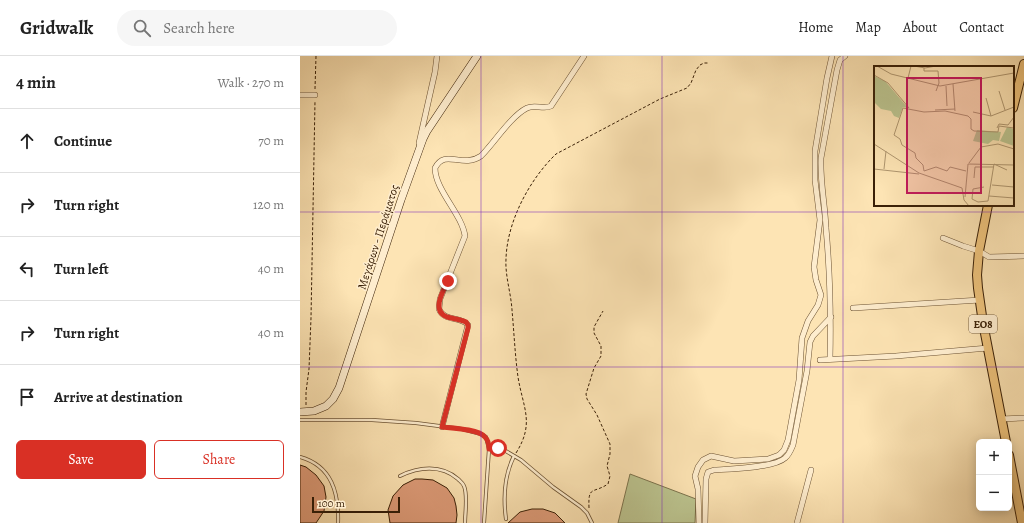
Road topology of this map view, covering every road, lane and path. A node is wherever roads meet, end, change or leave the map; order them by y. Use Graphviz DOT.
graph roads {
  1 [pos="316,56"];
  2 [pos="437,56"];
  3 [pos="477,56"];
  4 [pos="584,56"];
  5 [pos="832,56"];
  6 [pos="845,56"];
  7 [pos="708,63"];
  8 [pos="1024,64"];
  9 [pos="300,95"];
  10 [pos="315,95"];
  11 [pos="1014,104"];
  12 [pos="414,162"];
  13 [pos="988,206"];
  14 [pos="944,238"];
  15 [pos="979,251"];
  16 [pos="1024,256"];
  17 [pos="980,300"];
  18 [pos="853,308"];
  19 [pos="603,311"];
  20 [pos="830,317"];
  21 [pos="988,348"];
  22 [pos="830,359"];
  23 [pos="820,360"];
  24 [pos="303,412"];
  25 [pos="1024,418"];
  26 [pos="1002,419"];
  27 [pos="300,420"];
  28 [pos="442,427"];
  29 [pos="1005,439"];
  30 [pos="489,449"];
  31 [pos="515,455"];
  32 [pos="300,457"];
  33 [pos="811,470"];
  34 [pos="1012,470"];
  35 [pos="400,476"];
  36 [pos="587,513"];
  37 [pos="506,519"];
  38 [pos="338,523"];
  39 [pos="465,523"];
  40 [pos="484,523"];
  41 [pos="592,523"];
  42 [pos="699,523"];
  43 [pos="705,523"];
  44 [pos="797,523"];
  45 [pos="1022,523"];
  1 -- 10 [label="path"];
  2 -- 12 [label="street"];
  3 -- 12 [label="main road, Μεγάρων - Περάματος"];
  4 -- 28 [label="street"];
  5 -- 42 [label="street"];
  6 -- 20 [label="street"];
  7 -- 31 [label="path"];
  8 -- 11 [label="main road"];
  9 -- 10 [label="street"];
  10 -- 24 [label="path"];
  12 -- 24 [label="main road, Μεγάρων - Περάματος"];
  13 -- 15 [label="main road, ΕΟ8"];
  14 -- 15 [label="street"];
  15 -- 16 [label="street"];
  15 -- 17 [label="main road, ΕΟ8"];
  17 -- 18 [label="street"];
  17 -- 21 [label="main road, ΕΟ8"];
  19 -- 36 [label="path"];
  20 -- 22 [label="street"];
  20 -- 43 [label="street"];
  21 -- 22 [label="street"];
  21 -- 26 [label="main road, ΕΟ8"];
  22 -- 23 [label="street"];
  25 -- 26 [label="street"];
  26 -- 29 [label="main road, ΕΟ8"];
  27 -- 28 [label="lane"];
  28 -- 30 [label="lane"];
  30 -- 31 [label="lane"];
  30 -- 40 [label="lane"];
  31 -- 36 [label="lane"];
  31 -- 37 [label="lane"];
  32 -- 38 [label="lane"];
  33 -- 44 [label="street"];
  34 -- 45 [label="main road"];
  35 -- 39 [label="lane"];
  36 -- 41 [label="lane"];
}
